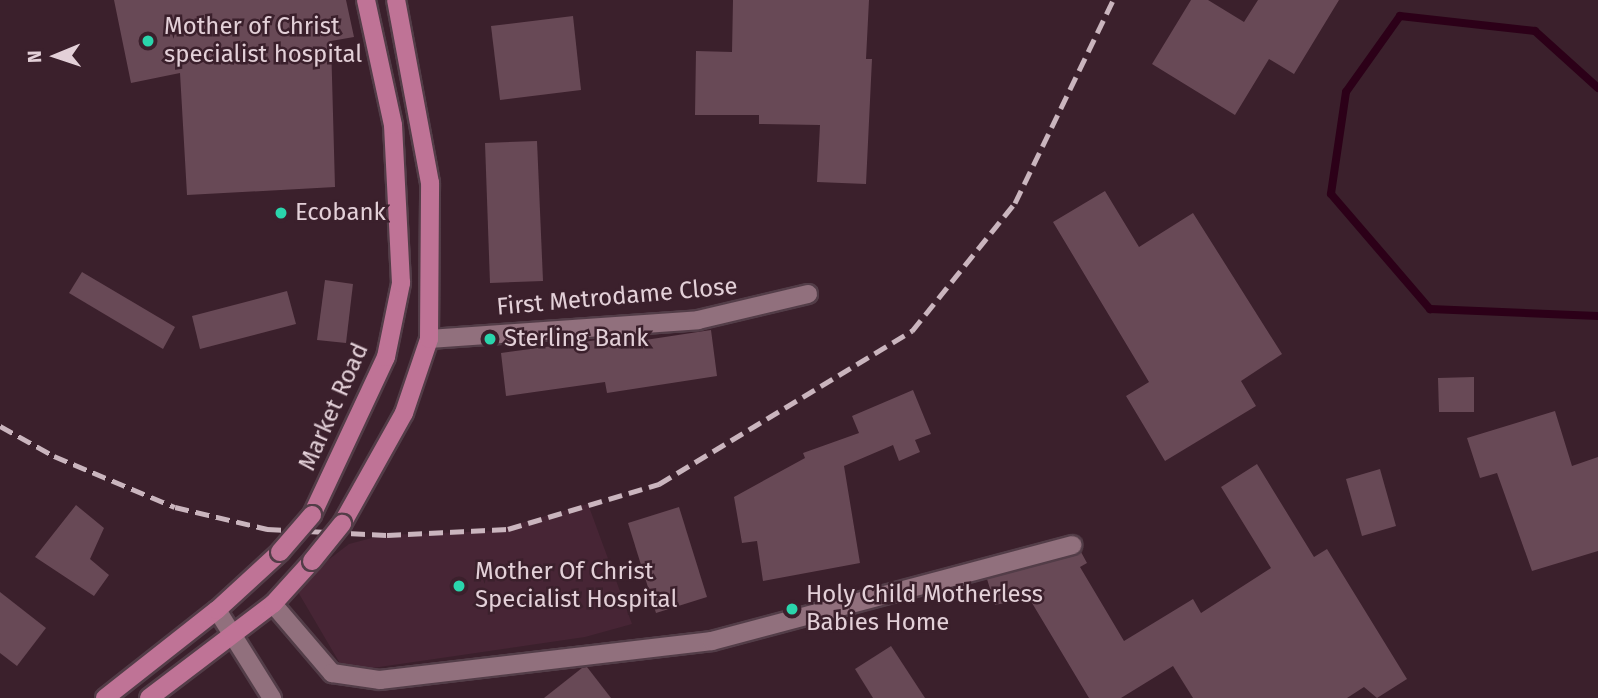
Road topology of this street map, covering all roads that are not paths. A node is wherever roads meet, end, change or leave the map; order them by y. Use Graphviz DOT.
graph roads {
  1 [pos="366,0"];
  2 [pos="396,0"];
  3 [pos="808,294"];
  4 [pos="429,339"];
  5 [pos="1072,545"];
  6 [pos="273,604"];
  7 [pos="217,610"];
  8 [pos="233,635"];
  9 [pos="104,698"];
  10 [pos="149,698"];
  11 [pos="272,698"];
  1 -- 7 [label="main road, Market Road, bridge"];
  2 -- 4 [label="main road"];
  3 -- 4 [label="street, First Metrodame Close"];
  4 -- 6 [label="main road, bridge"];
  5 -- 6 [label="street"];
  6 -- 8 [label="main road"];
  7 -- 8 [label="street"];
  7 -- 9 [label="main road, Market Road"];
  8 -- 10 [label="main road"];
  8 -- 11 [label="street"];
}
